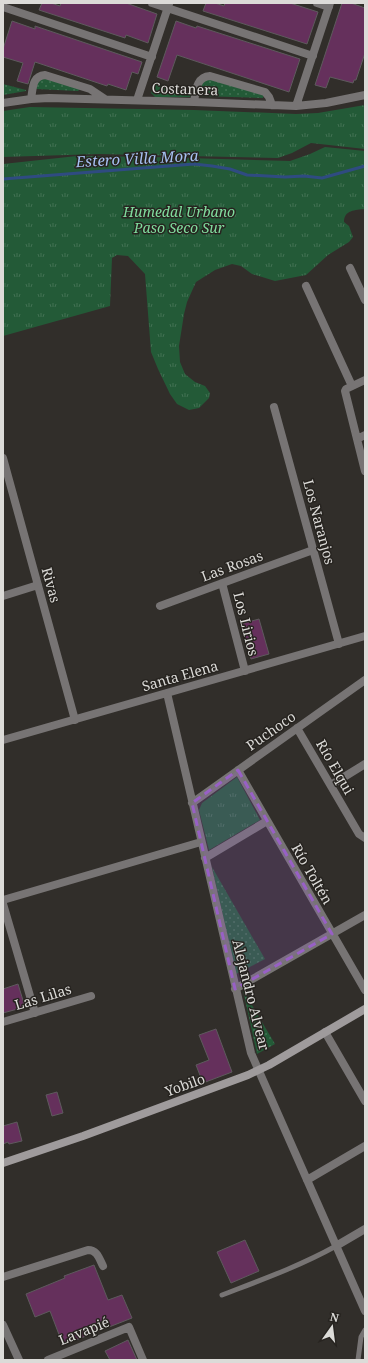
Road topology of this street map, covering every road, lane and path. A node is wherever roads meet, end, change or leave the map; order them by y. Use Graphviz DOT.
graph roads {
  1 [pos="5,3"];
  2 [pos="152,3"];
  3 [pos="318,3"];
  4 [pos="330,5"];
  5 [pos="168,6"];
  6 [pos="3,8"];
  7 [pos="313,56"];
  8 [pos="152,57"];
  9 [pos="364,94"];
  10 [pos="31,99"];
  11 [pos="105,99"];
  12 [pos="138,100"];
  13 [pos="194,102"];
  14 [pos="3,103"];
  15 [pos="272,105"];
  16 [pos="296,106"];
  17 [pos="350,268"];
  18 [pos="306,286"];
  19 [pos="365,300"];
  20 [pos="365,380"];
  21 [pos="352,386"];
  22 [pos="274,406"];
  23 [pos="365,436"];
  24 [pos="357,439"];
  25 [pos="3,458"];
  26 [pos="365,471"];
  27 [pos="313,550"];
  28 [pos="222,583"];
  29 [pos="38,585"];
  30 [pos="3,596"];
  31 [pos="160,606"];
  32 [pos="365,636"];
  33 [pos="339,644"];
  34 [pos="245,671"];
  35 [pos="365,680"];
  36 [pos="167,693"];
  37 [pos="74,720"];
  38 [pos="297,728"];
  39 [pos="3,740"];
  40 [pos="365,764"];
  41 [pos="238,770"];
  42 [pos="331,785"];
  43 [pos="192,803"];
  44 [pos="267,821"];
  45 [pos="365,838"];
  46 [pos="201,842"];
  47 [pos="205,858"];
  48 [pos="3,900"];
  49 [pos="3,904"];
  50 [pos="365,915"];
  51 [pos="332,934"];
  52 [pos="235,989"];
  53 [pos="365,990"];
  54 [pos="91,996"];
  55 [pos="365,1009"];
  56 [pos="35,1013"];
  57 [pos="3,1022"];
  58 [pos="325,1032"];
  59 [pos="259,1070"];
  60 [pos="365,1101"];
  61 [pos="365,1146"];
  62 [pos="3,1163"];
  63 [pos="307,1180"];
  64 [pos="365,1230"];
  65 [pos="336,1246"];
  66 [pos="103,1266"];
  67 [pos="3,1277"];
  68 [pos="222,1295"];
  69 [pos="364,1308"];
  70 [pos="3,1325"];
  71 [pos="365,1330"];
  72 [pos="19,1360"];
  73 [pos="48,1360"];
  74 [pos="143,1360"];
  75 [pos="358,1360"];
  1 -- 6 [label="street"];
  2 -- 5 [label="street"];
  3 -- 4 [label="street"];
  4 -- 7 [label="street"];
  5 -- 7 [label="street"];
  5 -- 8 [label="street"];
  6 -- 8 [label="street"];
  7 -- 16 [label="street"];
  8 -- 12 [label="street"];
  9 -- 16 [label="street, Costanera"];
  10 -- 11 [label="street, Costanera"];
  10 -- 11 [label="street"];
  10 -- 14 [label="street, Costanera"];
  11 -- 12 [label="street, Costanera"];
  12 -- 13 [label="street, Costanera"];
  13 -- 15 [label="street, Costanera"];
  13 -- 15 [label="street"];
  15 -- 16 [label="street, Costanera"];
  17 -- 19 [label="street"];
  18 -- 21 [label="street"];
  20 -- 21 [label="street"];
  21 -- 24 [label="street"];
  22 -- 27 [label="street, Los Naranjos"];
  23 -- 24 [label="street"];
  24 -- 26 [label="street"];
  25 -- 29 [label="street, Rivas"];
  27 -- 28 [label="street, Las Rosas"];
  27 -- 33 [label="street, Los Naranjos"];
  28 -- 31 [label="street, Las Rosas"];
  28 -- 34 [label="street, Los Lirios"];
  29 -- 30 [label="street"];
  29 -- 37 [label="street, Rivas"];
  32 -- 33 [label="street, Santa Elena"];
  33 -- 34 [label="street, Santa Elena"];
  34 -- 36 [label="street, Santa Elena"];
  35 -- 38 [label="street, Puchoco"];
  36 -- 37 [label="street, Santa Elena"];
  36 -- 43 [label="street, Alejandro Alvear"];
  37 -- 39 [label="street, Santa Elena"];
  38 -- 41 [label="street, Puchoco"];
  38 -- 42 [label="street, Río Elqui"];
  40 -- 42 [label="street"];
  41 -- 43 [label="street, Puchoco"];
  41 -- 44 [label="street, Río Toltén"];
  42 -- 45 [label="street, Río Elqui"];
  43 -- 46 [label="street, Alejandro Alvear"];
  44 -- 47 [label="street"];
  44 -- 51 [label="street, Río Toltén"];
  46 -- 47 [label="street, Alejandro Alvear"];
  46 -- 48 [label="street"];
  47 -- 52 [label="street, Alejandro Alvear"];
  49 -- 56 [label="street"];
  50 -- 51 [label="street"];
  51 -- 52 [label="street"];
  51 -- 53 [label="street, Río Toltén"];
  52 -- 59 [label="street, Alejandro Alvear"];
  54 -- 56 [label="street, Las Lilas"];
  55 -- 58 [label="main road, Yobilo"];
  56 -- 57 [label="street, Las Lilas"];
  58 -- 59 [label="main road, Yobilo"];
  58 -- 60 [label="street"];
  59 -- 62 [label="main road, Yobilo"];
  59 -- 63 [label="street, Alejandro Alvear"];
  61 -- 63 [label="street"];
  63 -- 65 [label="street, Alejandro Alvear"];
  64 -- 65 [label="street"];
  65 -- 68 [label="lane"];
  65 -- 69 [label="street, Alejandro Alvear"];
  66 -- 67 [label="street"];
  70 -- 72 [label="street"];
  71 -- 75 [label="lane"];
  73 -- 74 [label="street, Lavapié"];
}
